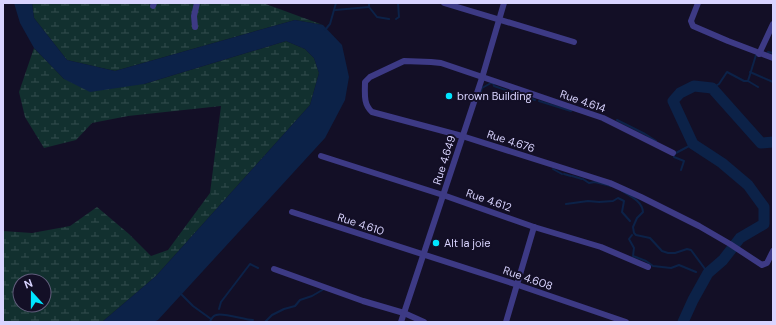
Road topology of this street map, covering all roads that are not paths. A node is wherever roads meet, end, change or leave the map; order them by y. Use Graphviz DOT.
graph roads {
  1 [pos="197,3"];
  2 [pos="444,3"];
  3 [pos="504,3"];
  4 [pos="698,3"];
  5 [pos="499,20"];
  6 [pos="773,24"];
  7 [pos="195,27"];
  8 [pos="574,42"];
  9 [pos="759,54"];
  10 [pos="773,58"];
  11 [pos="482,78"];
  12 [pos="462,136"];
  13 [pos="673,153"];
  14 [pos="321,156"];
  15 [pos="442,195"];
  16 [pos="292,212"];
  17 [pos="534,227"];
  18 [pos="773,251"];
  19 [pos="424,255"];
  20 [pos="648,267"];
  21 [pos="274,269"];
  22 [pos="518,285"];
  23 [pos="404,313"];
  24 [pos="401,322"];
  25 [pos="424,322"];
  26 [pos="506,322"];
  27 [pos="626,322"];
  1 -- 7 [label="street"];
  2 -- 5 [label="street"];
  3 -- 5 [label="street, Rue 4.649"];
  4 -- 9 [label="street"];
  5 -- 8 [label="street"];
  5 -- 11 [label="street, Rue 4.649"];
  6 -- 9 [label="street"];
  9 -- 10 [label="street"];
  11 -- 12 [label="street, Rue 4.649"];
  11 -- 12 [label="street, Rue 4.676"];
  11 -- 13 [label="street, Rue 4.614"];
  12 -- 15 [label="street, Rue 4.649"];
  12 -- 18 [label="street, Rue 4.676"];
  14 -- 15 [label="street, Rue 4.612"];
  15 -- 17 [label="street, Rue 4.612"];
  15 -- 19 [label="street, Rue 4.649"];
  16 -- 19 [label="street, Rue 4.610"];
  17 -- 20 [label="street, Rue 4.612"];
  17 -- 22 [label="street"];
  19 -- 22 [label="street, Rue 4.608"];
  19 -- 23 [label="street, Rue 4.649"];
  21 -- 23 [label="street"];
  22 -- 26 [label="street"];
  22 -- 27 [label="street, Rue 4.608"];
  23 -- 24 [label="street, Rue 4.649"];
  23 -- 25 [label="street"];
}
